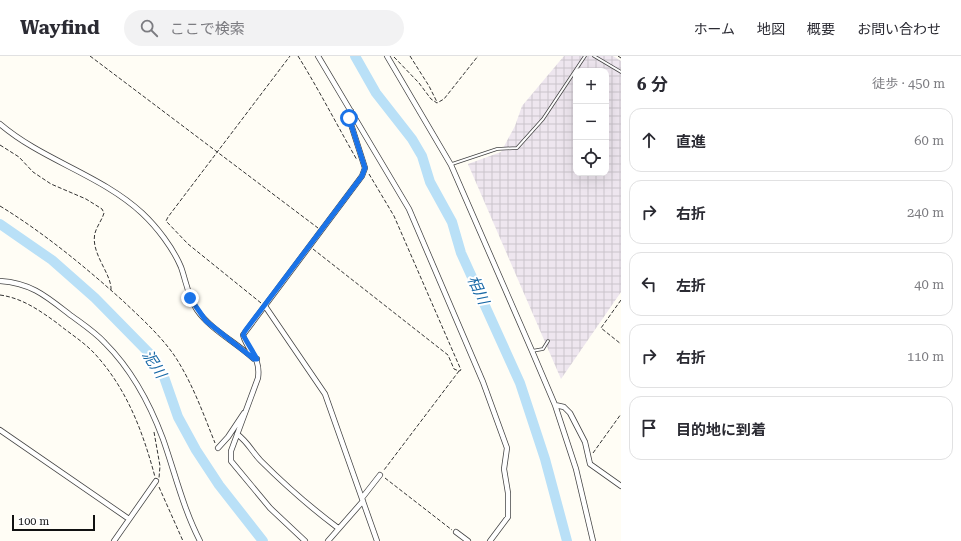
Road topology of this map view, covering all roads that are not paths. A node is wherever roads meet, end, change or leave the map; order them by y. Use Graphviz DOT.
graph roads {
  1 [pos="318,56"];
  2 [pos="387,56"];
  3 [pos="585,56"];
  4 [pos="594,56"];
  5 [pos="621,72"];
  6 [pos="352,111"];
  7 [pos="0,124"];
  8 [pos="451,165"];
  9 [pos="0,281"];
  10 [pos="265,306"];
  11 [pos="548,341"];
  12 [pos="532,351"];
  13 [pos="257,359"];
  14 [pos="555,405"];
  15 [pos="246,411"];
  16 [pos="0,430"];
  17 [pos="237,434"];
  18 [pos="218,448"];
  19 [pos="380,475"];
  20 [pos="156,481"];
  21 [pos="621,486"];
  22 [pos="362,499"];
  23 [pos="129,519"];
  24 [pos="338,528"];
  25 [pos="456,532"];
  26 [pos="114,541"];
  27 [pos="200,541"];
  28 [pos="305,541"];
  29 [pos="328,541"];
  30 [pos="377,541"];
  31 [pos="468,541"];
  32 [pos="490,541"];
  33 [pos="592,541"];
  1 -- 6 [label="street"];
  2 -- 8 [label="street"];
  3 -- 8 [label="lane"];
  4 -- 5 [label="lane"];
  6 -- 10 [label="street"];
  6 -- 32 [label="street"];
  7 -- 13 [label="street"];
  8 -- 12 [label="street"];
  9 -- 27 [label="street"];
  10 -- 13 [label="street"];
  10 -- 22 [label="street"];
  11 -- 12 [label="lane"];
  12 -- 14 [label="street"];
  13 -- 15 [label="street"];
  14 -- 21 [label="street"];
  14 -- 33 [label="street"];
  15 -- 17 [label="street"];
  15 -- 18 [label="street"];
  16 -- 23 [label="street"];
  17 -- 24 [label="street"];
  17 -- 28 [label="street"];
  19 -- 22 [label="street"];
  20 -- 23 [label="street"];
  22 -- 24 [label="street"];
  22 -- 30 [label="street"];
  23 -- 26 [label="street"];
  24 -- 29 [label="street"];
  25 -- 31 [label="street"];
}
